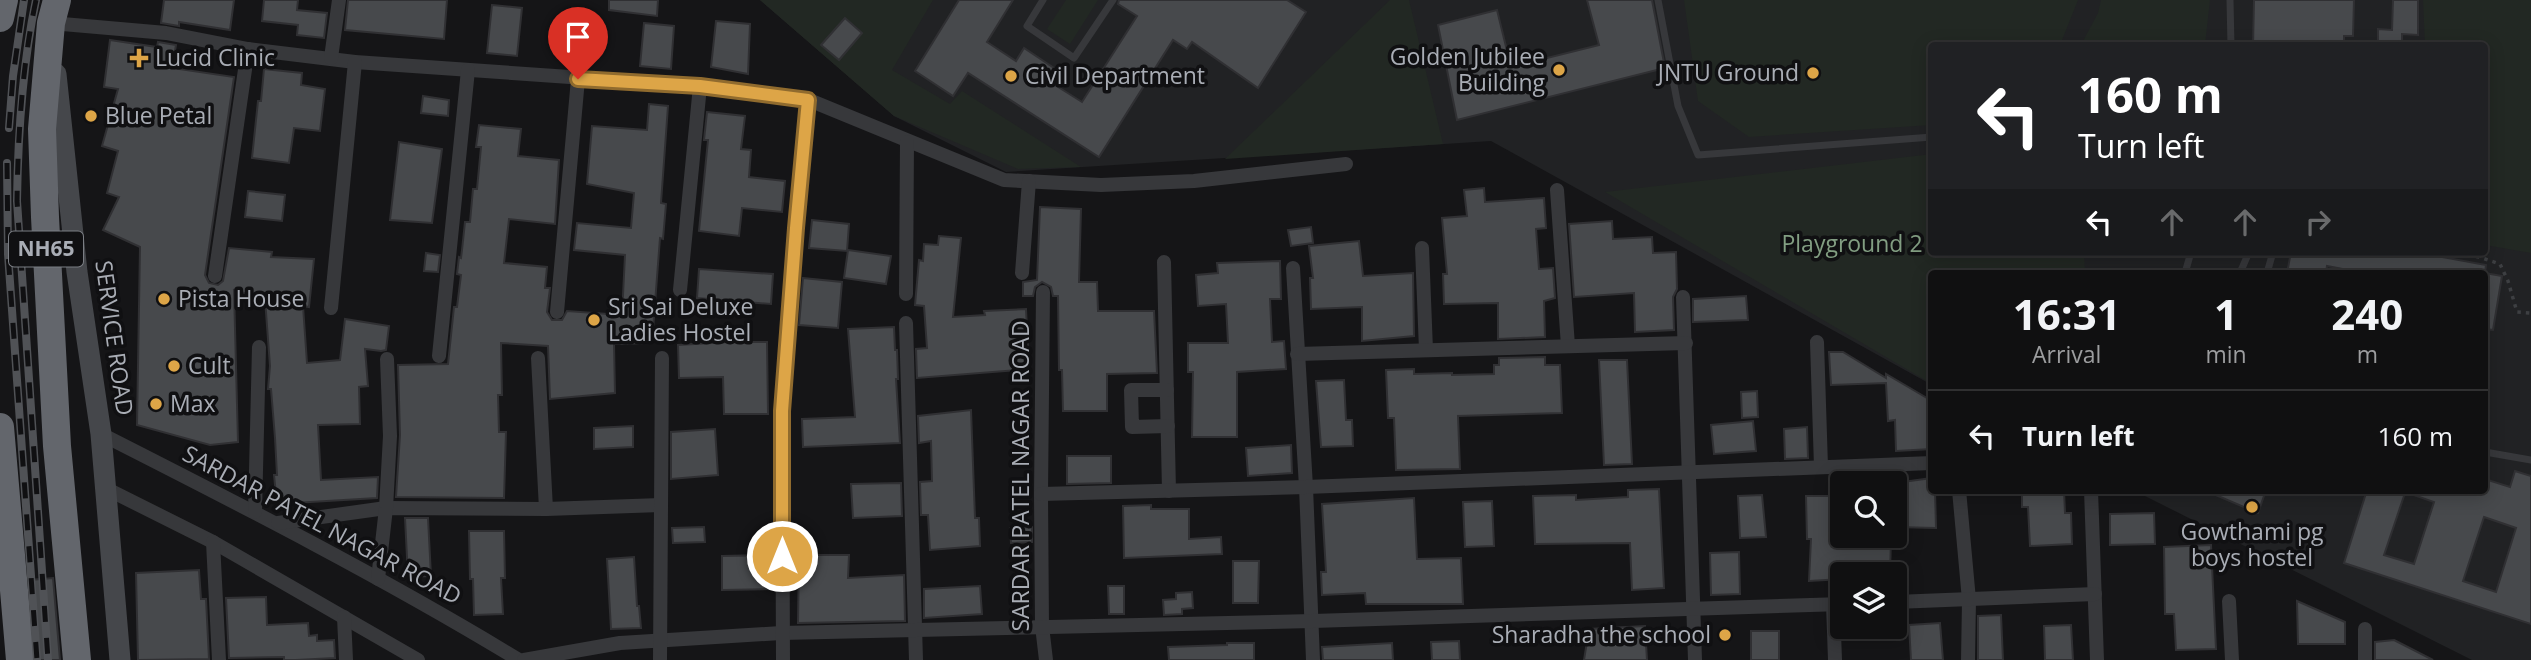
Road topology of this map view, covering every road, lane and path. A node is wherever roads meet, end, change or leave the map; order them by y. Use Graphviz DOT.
graph roads {
  1 [pos="4,0"];
  2 [pos="339,0"];
  3 [pos="1043,0"];
  4 [pos="1113,0"];
  5 [pos="1658,0"];
  6 [pos="2230,0"];
  7 [pos="54,12"];
  8 [pos="0,18"];
  9 [pos="2231,42"];
  10 [pos="248,49"];
  11 [pos="331,58"];
  12 [pos="355,62"];
  13 [pos="468,70"];
  14 [pos="578,79"];
  15 [pos="700,86"];
  16 [pos="808,100"];
  17 [pos="1928,137"];
  18 [pos="907,142"];
  19 [pos="1346,164"];
  20 [pos="1029,181"];
  21 [pos="1557,190"];
  22 [pos="1422,248"];
  23 [pos="2473,256"];
  24 [pos="1164,262"];
  25 [pos="1293,268"];
  26 [pos="1022,273"];
  27 [pos="215,276"];
  28 [pos="680,290"];
  29 [pos="1043,292"];
  30 [pos="905,294"];
  31 [pos="1683,297"];
  32 [pos="331,308"];
  33 [pos="557,312"];
  34 [pos="2531,313"];
  35 [pos="906,323"];
  36 [pos="1817,342"];
  37 [pos="1686,343"];
  38 [pos="1568,346"];
  39 [pos="259,347"];
  40 [pos="1426,350"];
  41 [pos="1297,354"];
  42 [pos="439,356"];
  43 [pos="538,358"];
  44 [pos="662,358"];
  45 [pos="387,359"];
  46 [pos="1167,390"];
  47 [pos="1168,426"];
  48 [pos="0,427"];
  49 [pos="101,435"];
  50 [pos="2488,453"];
  51 [pos="2531,460"];
  52 [pos="1928,463"];
  53 [pos="1821,467"];
  54 [pos="1689,471"];
  55 [pos="1306,487"];
  56 [pos="105,488"];
  57 [pos="1170,491"];
  58 [pos="1041,494"];
  59 [pos="1959,494"];
  60 [pos="2091,494"];
  61 [pos="661,505"];
  62 [pos="386,508"];
  63 [pos="546,509"];
  64 [pos="255,512"];
  65 [pos="278,523"];
  66 [pos="213,542"];
  67 [pos="378,579"];
  68 [pos="2095,594"];
  69 [pos="1969,600"];
  70 [pos="2229,601"];
  71 [pos="1907,602"];
  72 [pos="1830,604"];
  73 [pos="1694,608"];
  74 [pos="344,617"];
  75 [pos="1313,621"];
  76 [pos="1042,626"];
  77 [pos="915,629"];
  78 [pos="2365,629"];
  79 [pos="781,633"];
  80 [pos="1836,639"];
  81 [pos="662,640"];
  82 [pos="20,660"];
  83 [pos="77,660"];
  84 [pos="120,660"];
  85 [pos="219,660"];
  86 [pos="346,660"];
  87 [pos="418,660"];
  88 [pos="522,660"];
  89 [pos="660,660"];
  90 [pos="783,660"];
  91 [pos="916,660"];
  92 [pos="1046,660"];
  93 [pos="1313,660"];
  94 [pos="1695,660"];
  95 [pos="1835,660"];
  96 [pos="1968,660"];
  97 [pos="2097,660"];
  98 [pos="2232,660"];
  99 [pos="2365,660"];
  1 -- 8 [label="highway"];
  2 -- 11 [label="street"];
  3 -- 4 [label="lane"];
  5 -- 17 [label="lane"];
  6 -- 9 [label="lane"];
  7 -- 10 [label="street"];
  7 -- 49 [label="street, SERVICE ROAD"];
  7 -- 83 [label="highway, NH65"];
  10 -- 11 [label="street"];
  10 -- 27 [label="street"];
  11 -- 12 [label="street"];
  12 -- 13 [label="street"];
  12 -- 32 [label="street"];
  13 -- 14 [label="street"];
  13 -- 42 [label="street"];
  14 -- 15 [label="street"];
  14 -- 33 [label="street"];
  15 -- 16 [label="street"];
  15 -- 28 [label="street"];
  16 -- 18 [label="street"];
  16 -- 79 [label="street"];
  18 -- 20 [label="street"];
  18 -- 30 [label="street"];
  19 -- 20 [label="street"];
  20 -- 26 [label="street"];
  21 -- 38 [label="street"];
  22 -- 40 [label="street"];
  23 -- 34 [label="path"];
  24 -- 46 [label="street"];
  25 -- 41 [label="street"];
  29 -- 58 [label="street, SARDAR PATEL NAGAR ROAD"];
  31 -- 37 [label="street"];
  35 -- 77 [label="street"];
  36 -- 53 [label="street"];
  37 -- 38 [label="street"];
  37 -- 54 [label="street"];
  38 -- 40 [label="street"];
  39 -- 64 [label="street"];
  40 -- 41 [label="street"];
  41 -- 55 [label="street"];
  43 -- 63 [label="street"];
  44 -- 61 [label="street"];
  45 -- 62 [label="street"];
  46 -- 47 [label="street"];
  46 -- 47 [label="street"];
  47 -- 57 [label="street"];
  48 -- 82 [label="highway"];
  49 -- 56 [label="street, SERVICE ROAD"];
  49 -- 64 [label="street, SARDAR PATEL NAGAR ROAD"];
  50 -- 51 [label="lane"];
  52 -- 53 [label="street"];
  53 -- 54 [label="street"];
  54 -- 55 [label="street"];
  54 -- 73 [label="street"];
  55 -- 57 [label="street"];
  55 -- 75 [label="street"];
  56 -- 66 [label="street"];
  56 -- 84 [label="street, SERVICE ROAD"];
  57 -- 58 [label="street"];
  58 -- 76 [label="street, SARDAR PATEL NAGAR ROAD"];
  59 -- 69 [label="street"];
  60 -- 68 [label="street"];
  61 -- 63 [label="street"];
  61 -- 81 [label="street"];
  62 -- 63 [label="street"];
  62 -- 65 [label="street"];
  62 -- 67 [label="street"];
  64 -- 65 [label="street, SARDAR PATEL NAGAR ROAD"];
  65 -- 67 [label="street, SARDAR PATEL NAGAR ROAD"];
  66 -- 74 [label="street"];
  66 -- 85 [label="street"];
  67 -- 88 [label="street, SARDAR PATEL NAGAR ROAD"];
  68 -- 69 [label="street"];
  68 -- 97 [label="street"];
  69 -- 71 [label="street"];
  69 -- 96 [label="street"];
  70 -- 98 [label="street"];
  72 -- 73 [label="street"];
  73 -- 75 [label="street"];
  73 -- 94 [label="street"];
  74 -- 86 [label="street"];
  74 -- 87 [label="street"];
  75 -- 76 [label="street"];
  75 -- 93 [label="street"];
  76 -- 77 [label="street"];
  76 -- 92 [label="street, SARDAR PATEL NAGAR ROAD"];
  77 -- 79 [label="street"];
  77 -- 91 [label="street"];
  78 -- 99 [label="street"];
  79 -- 81 [label="street"];
  79 -- 90 [label="street"];
  80 -- 95 [label="street"];
  81 -- 88 [label="street"];
  81 -- 89 [label="street"];
}
